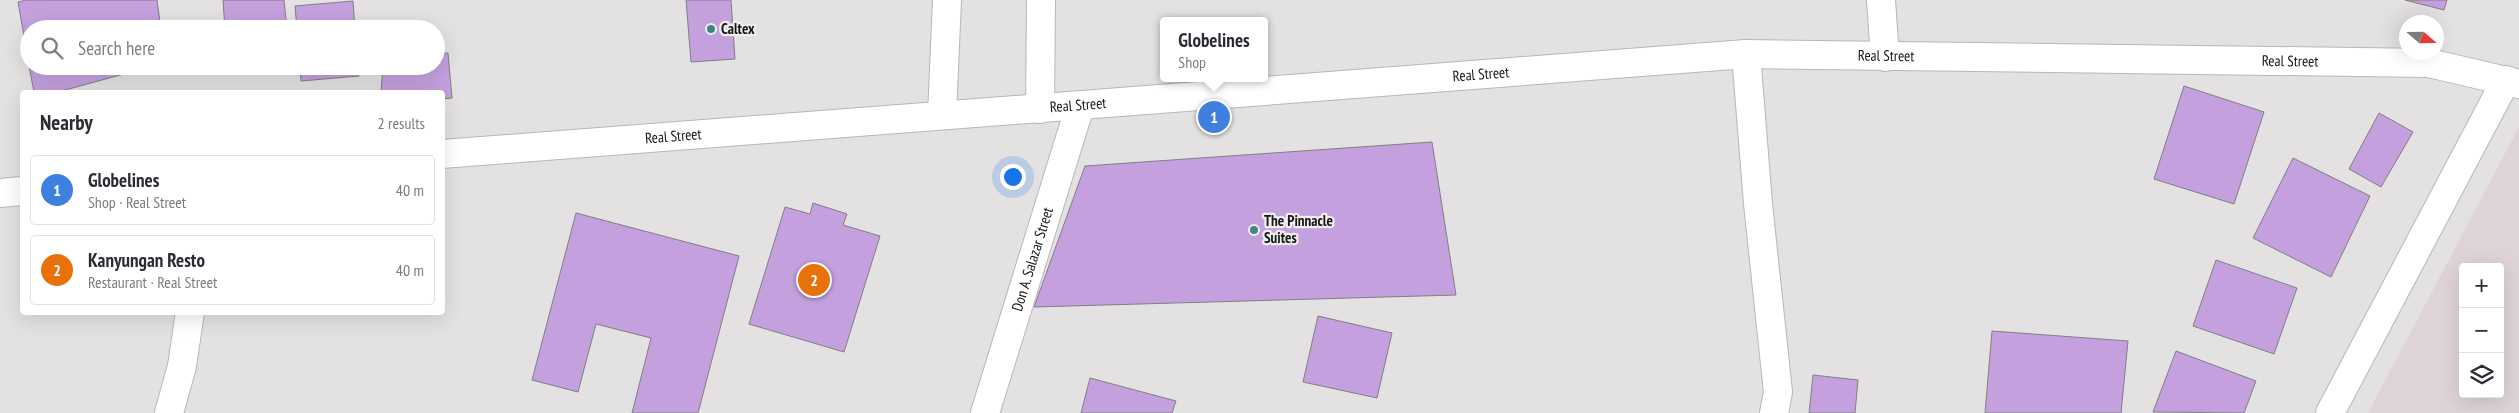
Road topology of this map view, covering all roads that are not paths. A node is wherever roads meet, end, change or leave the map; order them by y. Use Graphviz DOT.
graph roads {
  1 [pos="947,0"];
  2 [pos="1041,0"];
  3 [pos="1881,0"];
  4 [pos="1746,54"];
  5 [pos="1885,57"];
  6 [pos="2512,82"];
  7 [pos="1080,106"];
  8 [pos="1040,109"];
  9 [pos="942,115"];
  10 [pos="445,154"];
  11 [pos="20,191"];
  12 [pos="0,193"];
  13 [pos="190,315"];
  14 [pos="169,413"];
  15 [pos="985,413"];
  16 [pos="1774,413"];
  17 [pos="2330,413"];
  1 -- 9 [label="main road"];
  2 -- 8 [label="main road"];
  3 -- 5 [label="main road"];
  4 -- 5 [label="main road, Real Street"];
  4 -- 7 [label="main road, Real Street"];
  4 -- 16 [label="main road"];
  5 -- 6 [label="main road, Real Street"];
  6 -- 17 [label="main road"];
  7 -- 8 [label="main road, Real Street"];
  7 -- 15 [label="main road, Don A. Salazar Street"];
  8 -- 9 [label="main road, Real Street"];
  9 -- 10 [label="main road, Real Street"];
  11 -- 12 [label="main road"];
  13 -- 14 [label="main road"];
}
